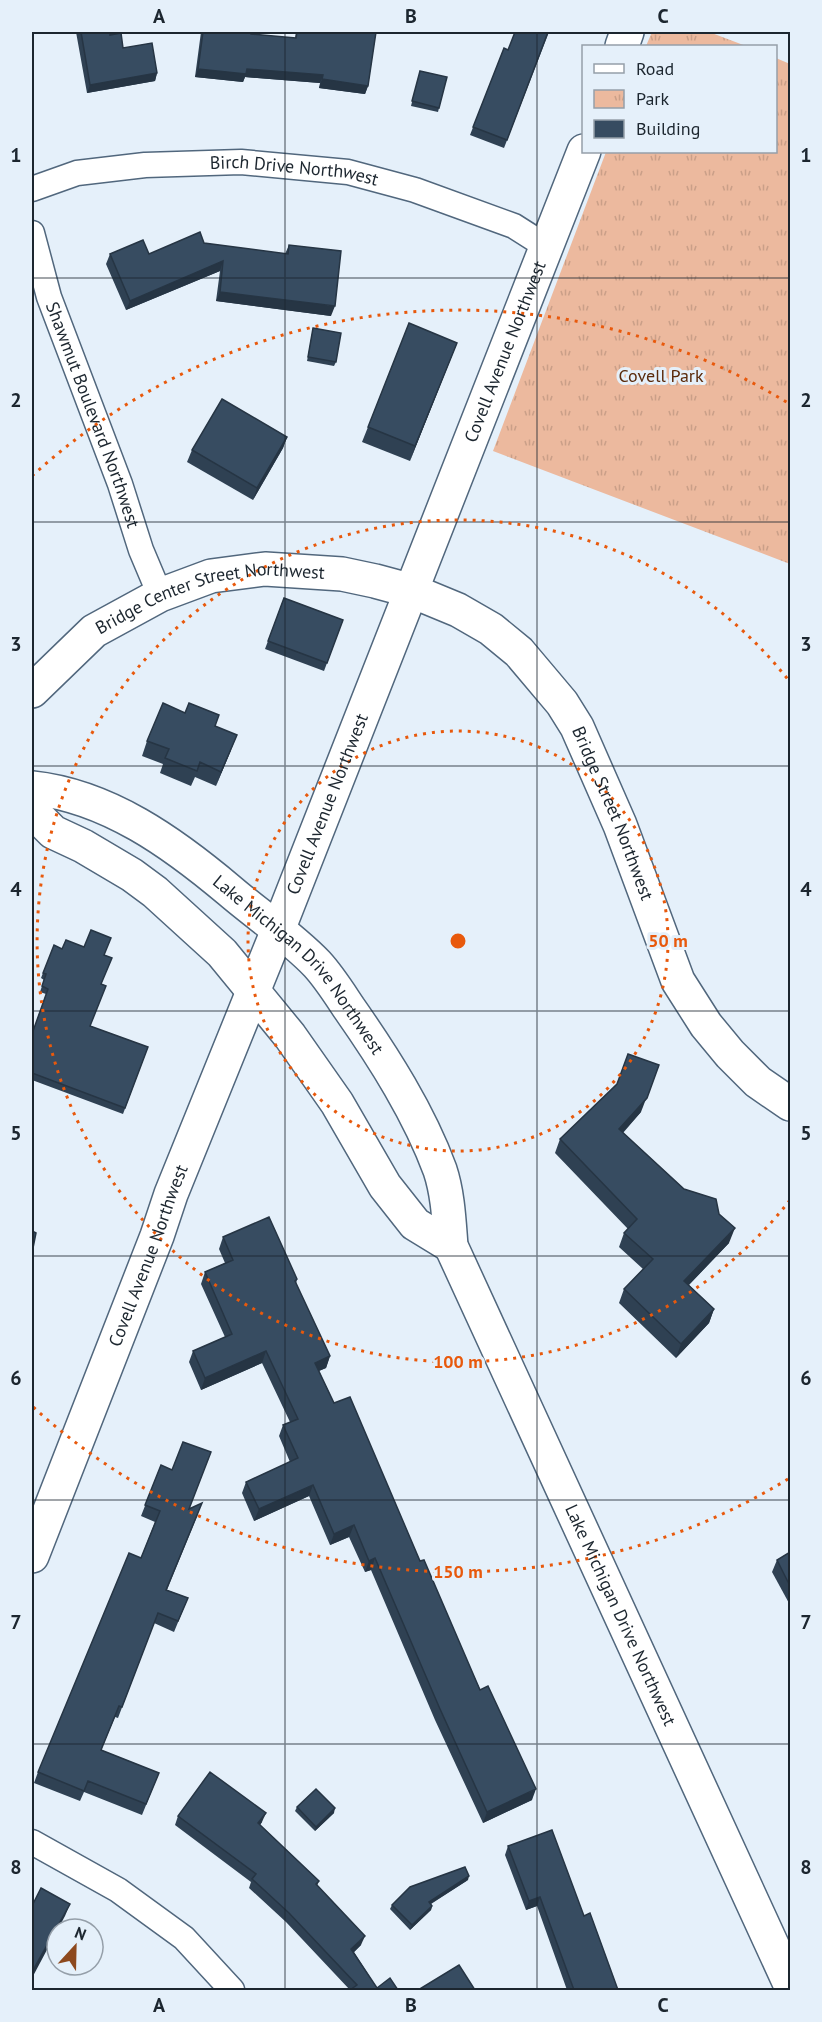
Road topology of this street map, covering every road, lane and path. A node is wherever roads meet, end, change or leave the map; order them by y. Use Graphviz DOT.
graph roads {
  1 [pos="584,153"];
  2 [pos="32,189"];
  3 [pos="32,233"];
  4 [pos="547,247"];
  5 [pos="412,591"];
  6 [pos="160,595"];
  7 [pos="32,692"];
  8 [pos="32,789"];
  9 [pos="32,811"];
  10 [pos="278,930"];
  11 [pos="252,990"];
  12 [pos="790,1104"];
  13 [pos="451,1246"];
  14 [pos="32,1556"];
  15 [pos="32,1842"];
  16 [pos="790,1984"];
  17 [pos="232,1990"];
  1 -- 4 [label="main road, Covell Avenue Northwest"];
  2 -- 4 [label="street, Birch Drive Northwest"];
  3 -- 6 [label="street, Shawmut Boulevard Northwest"];
  4 -- 5 [label="main road, Covell Avenue Northwest"];
  5 -- 6 [label="main road, Bridge Center Street Northwest"];
  5 -- 10 [label="main road, Covell Avenue Northwest"];
  5 -- 12 [label="main road, Bridge Street Northwest"];
  6 -- 7 [label="main road, Bridge Center Street Northwest"];
  8 -- 10 [label="main road, Lake Michigan Drive Northwest"];
  9 -- 11 [label="main road"];
  10 -- 11 [label="main road, Covell Avenue Northwest"];
  10 -- 13 [label="main road, Lake Michigan Drive Northwest"];
  11 -- 13 [label="main road"];
  11 -- 14 [label="main road, Covell Avenue Northwest"];
  13 -- 16 [label="main road, Lake Michigan Drive Northwest"];
  15 -- 17 [label="street"];
}
